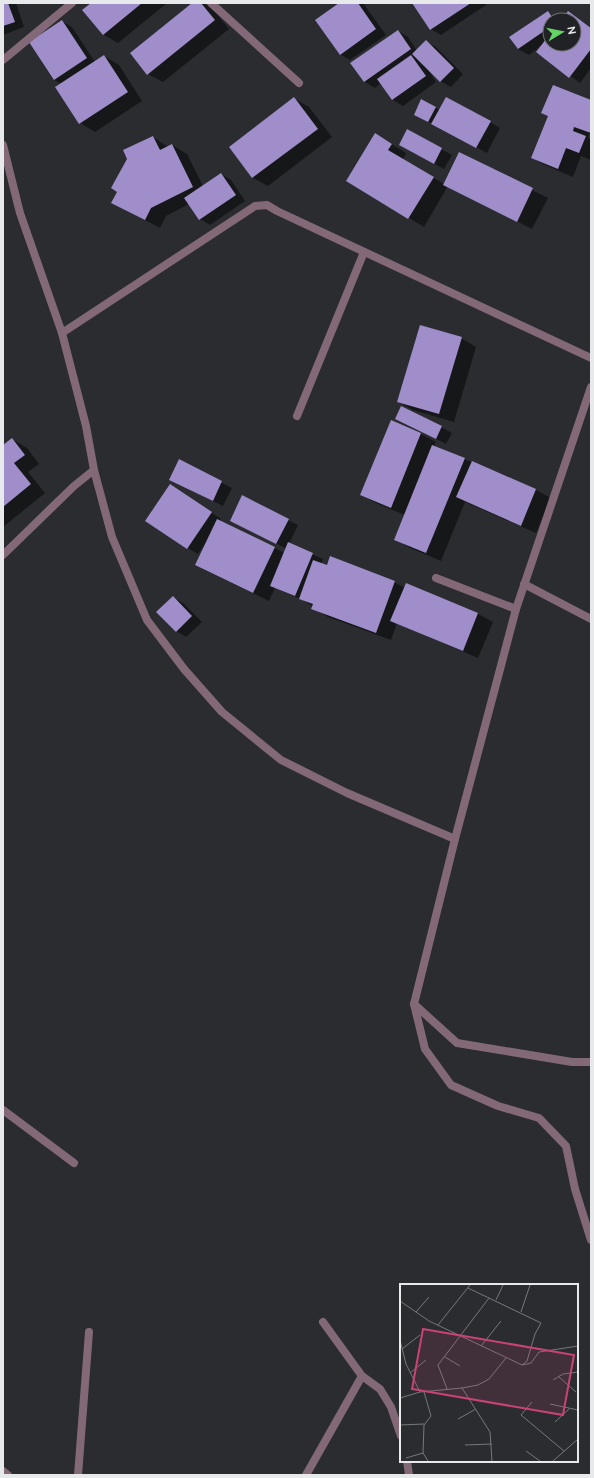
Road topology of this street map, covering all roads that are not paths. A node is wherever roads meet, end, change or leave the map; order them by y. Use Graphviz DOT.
graph roads {
  1 [pos="72,3"];
  2 [pos="210,3"];
  3 [pos="3,60"];
  4 [pos="299,83"];
  5 [pos="3,145"];
  6 [pos="364,252"];
  7 [pos="62,333"];
  8 [pos="591,358"];
  9 [pos="591,387"];
  10 [pos="297,416"];
  11 [pos="94,470"];
  12 [pos="3,555"];
  13 [pos="436,578"];
  14 [pos="524,584"];
  15 [pos="516,610"];
  16 [pos="591,619"];
  17 [pos="455,839"];
  18 [pos="414,1004"];
  19 [pos="591,1062"];
  20 [pos="3,1110"];
  21 [pos="74,1164"];
  22 [pos="591,1240"];
  23 [pos="323,1322"];
  24 [pos="89,1332"];
  25 [pos="362,1376"];
  26 [pos="400,1433"];
  27 [pos="407,1462"];
  28 [pos="3,1471"];
  29 [pos="8,1475"];
  30 [pos="78,1475"];
  31 [pos="306,1475"];
  32 [pos="409,1475"];
  1 -- 3 [label="street"];
  2 -- 4 [label="street"];
  5 -- 7 [label="street"];
  6 -- 7 [label="street"];
  6 -- 8 [label="street"];
  6 -- 10 [label="street"];
  7 -- 11 [label="street"];
  9 -- 14 [label="street"];
  11 -- 12 [label="street"];
  11 -- 17 [label="street"];
  13 -- 15 [label="street"];
  14 -- 15 [label="street"];
  14 -- 16 [label="street"];
  15 -- 17 [label="street"];
  17 -- 18 [label="street"];
  18 -- 19 [label="street"];
  18 -- 22 [label="street"];
  20 -- 21 [label="street"];
  23 -- 25 [label="street"];
  24 -- 30 [label="street"];
  25 -- 26 [label="street"];
  25 -- 31 [label="street"];
  27 -- 32 [label="street"];
  28 -- 29 [label="street"];
}
